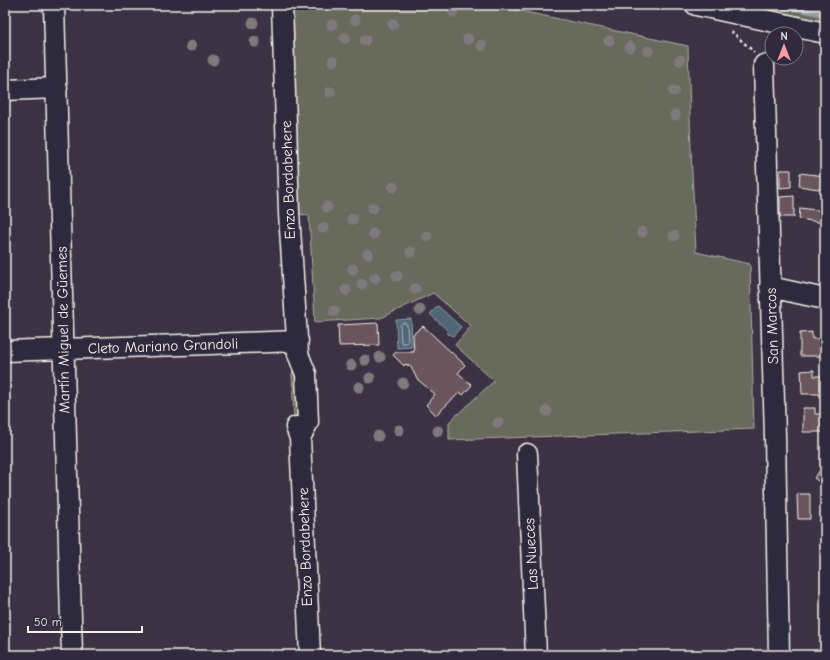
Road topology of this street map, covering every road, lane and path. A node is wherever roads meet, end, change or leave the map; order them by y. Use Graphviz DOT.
graph roads {
  1 [pos="54,5"];
  2 [pos="282,5"];
  3 [pos="696,5"];
  4 [pos="724,11"];
  5 [pos="825,33"];
  6 [pos="764,65"];
  7 [pos="764,66"];
  8 [pos="57,88"];
  9 [pos="5,90"];
  10 [pos="770,287"];
  11 [pos="825,299"];
  12 [pos="298,348"];
  13 [pos="64,349"];
  14 [pos="5,351"];
  15 [pos="527,454"];
  16 [pos="72,655"];
  17 [pos="310,655"];
  18 [pos="536,655"];
  19 [pos="779,655"];
  1 -- 8 [label="street, Martín Miguel de Güemes"];
  2 -- 12 [label="street, Enzo Bordabehere"];
  3 -- 4 [label="street"];
  4 -- 5 [label="street"];
  4 -- 6 [label="path"];
  7 -- 10 [label="street, San Marcos"];
  8 -- 9 [label="street"];
  8 -- 13 [label="street, Martín Miguel de Güemes"];
  10 -- 11 [label="street"];
  10 -- 19 [label="street, San Marcos"];
  12 -- 13 [label="street, Cleto Mariano Grandoli"];
  12 -- 17 [label="street, Enzo Bordabehere"];
  13 -- 14 [label="street, Cleto Mariano Grandoli"];
  13 -- 16 [label="street, Martín Miguel de Güemes"];
  15 -- 18 [label="street, Las Nueces"];
}
